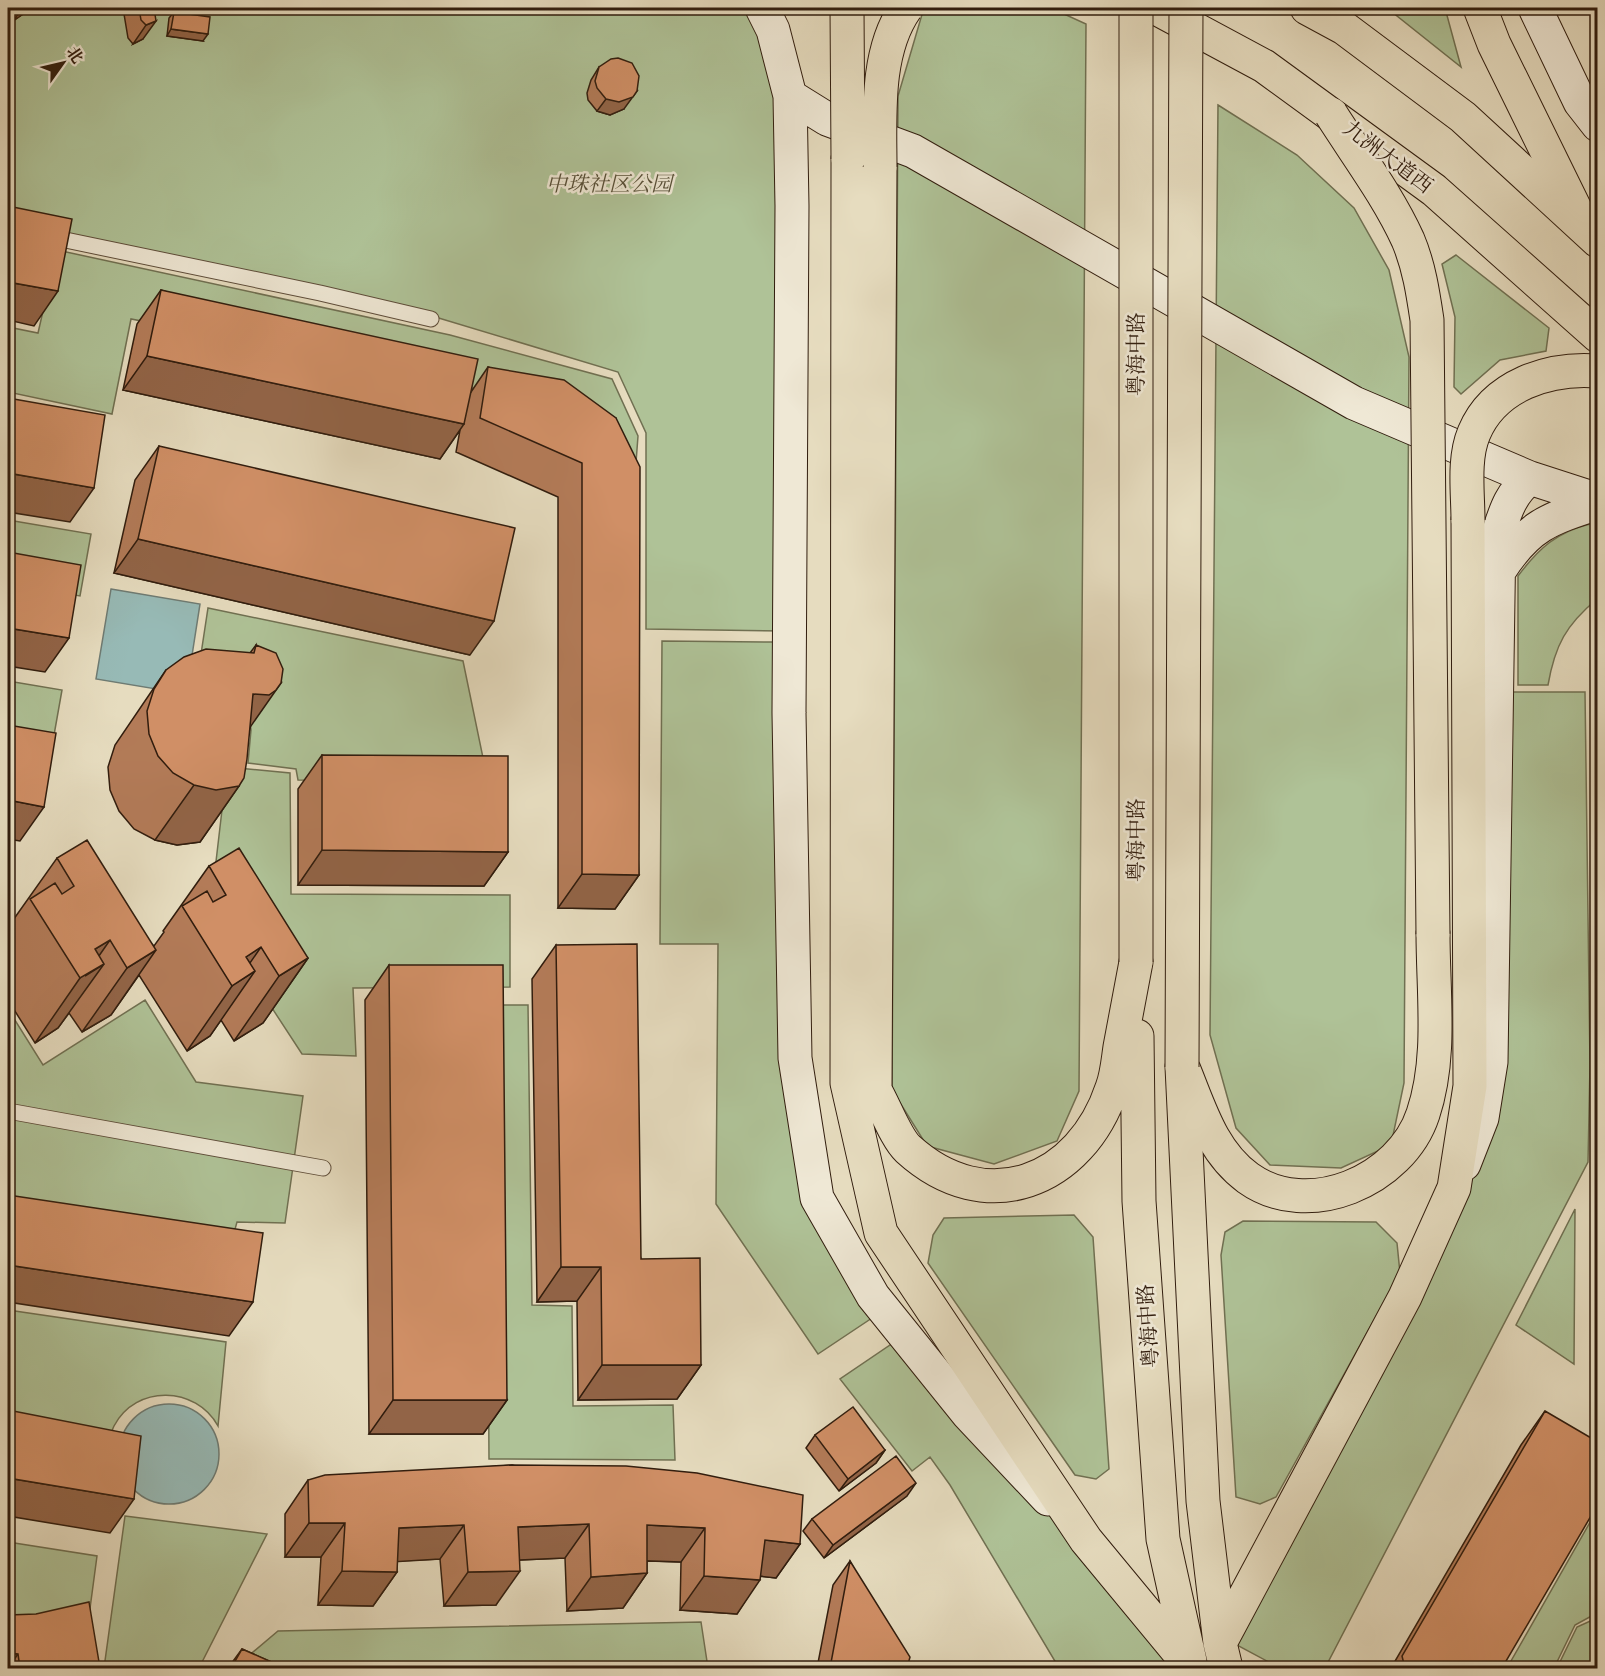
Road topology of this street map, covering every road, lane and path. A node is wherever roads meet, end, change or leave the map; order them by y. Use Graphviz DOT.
graph roads {
  1 [pos="762,8"];
  2 [pos="847,8"];
  3 [pos="906,8"];
  4 [pos="1136,8"];
  5 [pos="1156,8"];
  6 [pos="1186,8"];
  7 [pos="1307,8"];
  8 [pos="1480,8"];
  9 [pos="1535,8"];
  10 [pos="790,96"];
  11 [pos="1331,114"];
  12 [pos="1598,125"];
  13 [pos="8,228"];
  14 [pos="1590,233"];
  15 [pos="431,319"];
  16 [pos="1598,336"];
  17 [pos="1598,371"];
  18 [pos="1530,478"];
  19 [pos="1598,501"];
  20 [pos="1499,571"];
  21 [pos="1136,962"];
  22 [pos="1182,1067"];
  23 [pos="8,1111"];
  24 [pos="323,1168"];
  25 [pos="1454,1188"];
  26 [pos="1086,1540"];
  27 [pos="1223,1656"];
  28 [pos="1192,1668"];
  1 -- 10 [label="main road"];
  2 -- 26 [label="main road, bridge"];
  3 -- 21 [label="main road, bridge"];
  4 -- 21 [label="main road, 粤海中路, bridge"];
  5 -- 11 [label="main road, 九洲大道西"];
  6 -- 22 [label="main road, bridge"];
  7 -- 14 [label="main road"];
  8 -- 14 [label="main road"];
  9 -- 12 [label="main road"];
  10 -- 18 [label="main road"];
  10 -- 26 [label="main road"];
  11 -- 16 [label="main road, 九洲大道西"];
  11 -- 22 [label="main road, bridge"];
  13 -- 15 [label="lane"];
  17 -- 25 [label="main road, bridge"];
  18 -- 19 [label="main road"];
  18 -- 20 [label="main road"];
  19 -- 20 [label="main road"];
  20 -- 25 [label="main road"];
  21 -- 28 [label="main road, 粤海中路"];
  22 -- 27 [label="main road"];
  23 -- 24 [label="lane"];
  25 -- 27 [label="main road"];
  26 -- 28 [label="main road"];
}
